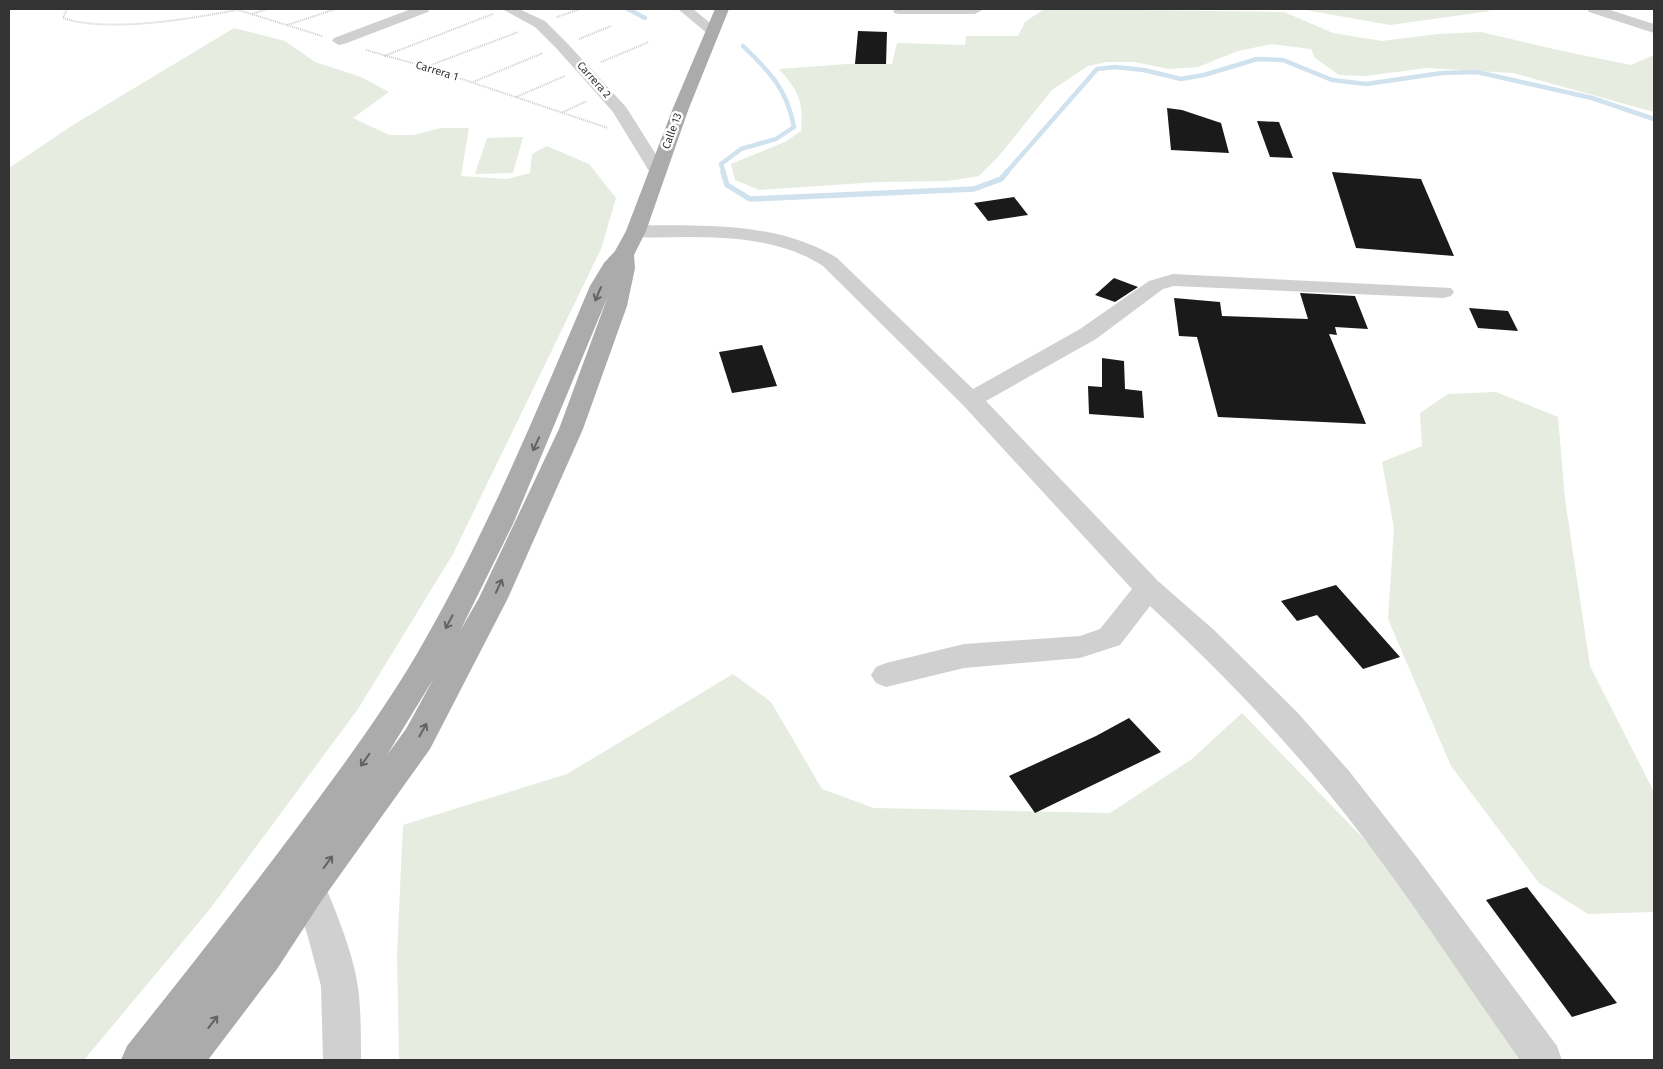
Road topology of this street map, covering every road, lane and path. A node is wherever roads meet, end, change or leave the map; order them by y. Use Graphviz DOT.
graph roads {
  1 [pos="67,9"];
  2 [pos="236,9"];
  3 [pos="267,9"];
  4 [pos="336,9"];
  5 [pos="423,9"];
  6 [pos="580,9"];
  7 [pos="685,9"];
  8 [pos="722,9"];
  9 [pos="1594,9"];
  10 [pos="504,10"];
  11 [pos="975,10"];
  12 [pos="252,14"];
  13 [pos="899,14"];
  14 [pos="540,24"];
  15 [pos="286,26"];
  16 [pos="1650,26"];
  17 [pos="712,31"];
  18 [pos="339,41"];
  19 [pos="383,56"];
  20 [pos="426,67"];
  21 [pos="606,93"];
  22 [pos="562,112"];
  23 [pos="638,139"];
  24 [pos="658,172"];
  25 [pos="630,242"];
  26 [pos="1444,292"];
  27 [pos="971,400"];
  28 [pos="1148,588"];
  29 [pos="886,675"];
  30 [pos="309,888"];
  31 [pos="141,1060"];
  32 [pos="183,1060"];
  33 [pos="342,1060"];
  34 [pos="1543,1060"];
  1 -- 2 [label="path"];
  2 -- 12 [label="path, Carrera 1"];
  3 -- 12 [label="path"];
  4 -- 15 [label="path"];
  5 -- 18 [label="street"];
  6 -- 14 [label="path"];
  7 -- 17 [label="street"];
  8 -- 17 [label="main road, Calle 13"];
  9 -- 16 [label="street"];
  10 -- 14 [label="street, Carrera 2"];
  10 -- 19 [label="path"];
  11 -- 13 [label="street"];
  12 -- 15 [label="path, Carrera 1"];
  14 -- 20 [label="path"];
  14 -- 21 [label="street, Carrera 2"];
  15 -- 18 [label="path, Carrera 1"];
  17 -- 24 [label="main road, Calle 13"];
  18 -- 19 [label="path, Carrera 1"];
  19 -- 20 [label="path, Carrera 1"];
  20 -- 22 [label="path, Carrera 1"];
  21 -- 22 [label="path"];
  21 -- 23 [label="street, Carrera 2"];
  22 -- 23 [label="path, Carrera 1"];
  23 -- 24 [label="street, Carrera 2"];
  24 -- 25 [label="main road, Calle 13"];
  25 -- 27 [label="street"];
  30 -- 25 [label="main road, one-way"];
  25 -- 31 [label="main road, one-way"];
  26 -- 27 [label="street"];
  27 -- 28 [label="street"];
  28 -- 29 [label="street"];
  28 -- 34 [label="street"];
  32 -- 30 [label="main road, one-way"];
  30 -- 33 [label="street"];
}
